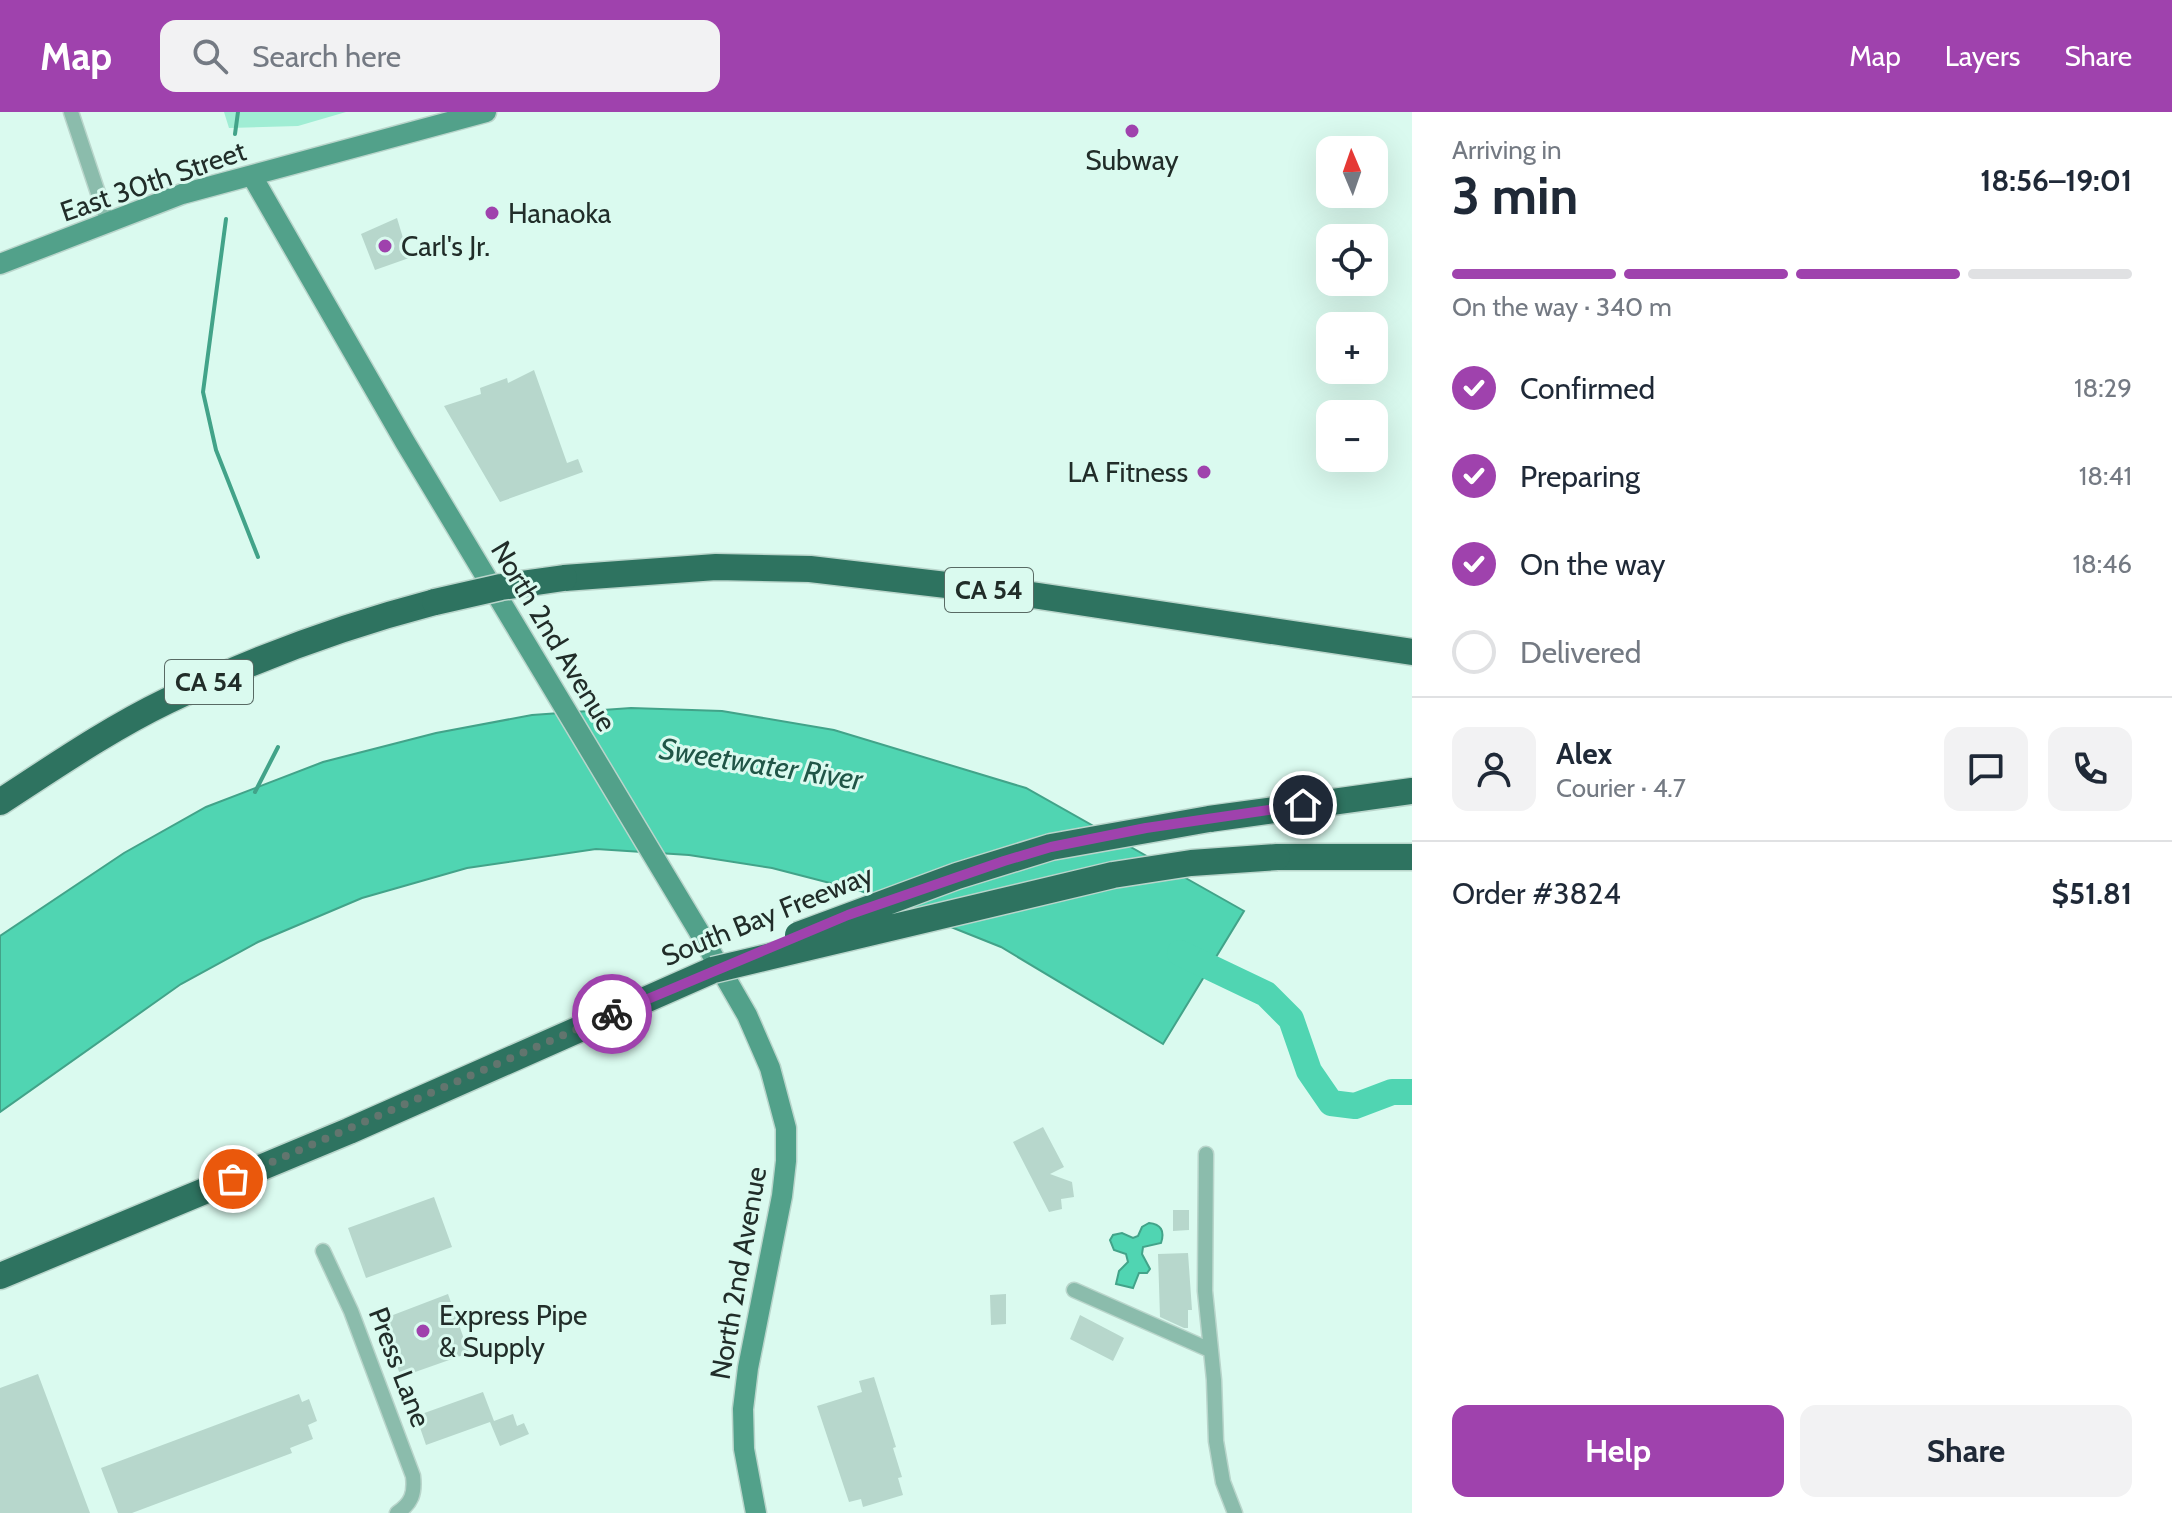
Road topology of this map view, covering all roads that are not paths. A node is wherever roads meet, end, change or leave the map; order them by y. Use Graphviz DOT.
graph roads {
  1 [pos="71,112"];
  2 [pos="481,112"];
  3 [pos="252,176"];
  4 [pos="108,223"];
  5 [pos="0,264"];
  6 [pos="1335,640"];
  7 [pos="1412,643"];
  8 [pos="1412,652"];
  9 [pos="1412,791"];
  10 [pos="0,802"];
  11 [pos="1319,857"];
  12 [pos="1412,857"];
  13 [pos="1412,872"];
  14 [pos="713,970"];
  15 [pos="1206,1154"];
  16 [pos="323,1251"];
  17 [pos="0,1276"];
  18 [pos="1074,1290"];
  19 [pos="1210,1350"];
  20 [pos="402,1509"];
  21 [pos="756,1513"];
  22 [pos="1235,1513"];
  1 -- 4 [label="street"];
  2 -- 3 [label="street, East 30th Street"];
  3 -- 4 [label="street, East 30th Street"];
  3 -- 21 [label="street, North 2nd Avenue"];
  4 -- 5 [label="street, East 30th Street"];
  6 -- 7 [label="highway"];
  6 -- 8 [label="highway, CA 54"];
  6 -- 10 [label="highway, CA 54, bridge"];
  9 -- 14 [label="highway, South Bay Freeway, bridge"];
  11 -- 12 [label="highway"];
  11 -- 13 [label="highway"];
  11 -- 14 [label="highway, bridge"];
  14 -- 17 [label="highway, South Bay Freeway"];
  15 -- 19 [label="street"];
  16 -- 20 [label="street, Press Lane"];
  18 -- 19 [label="street"];
  19 -- 22 [label="street"];
}
